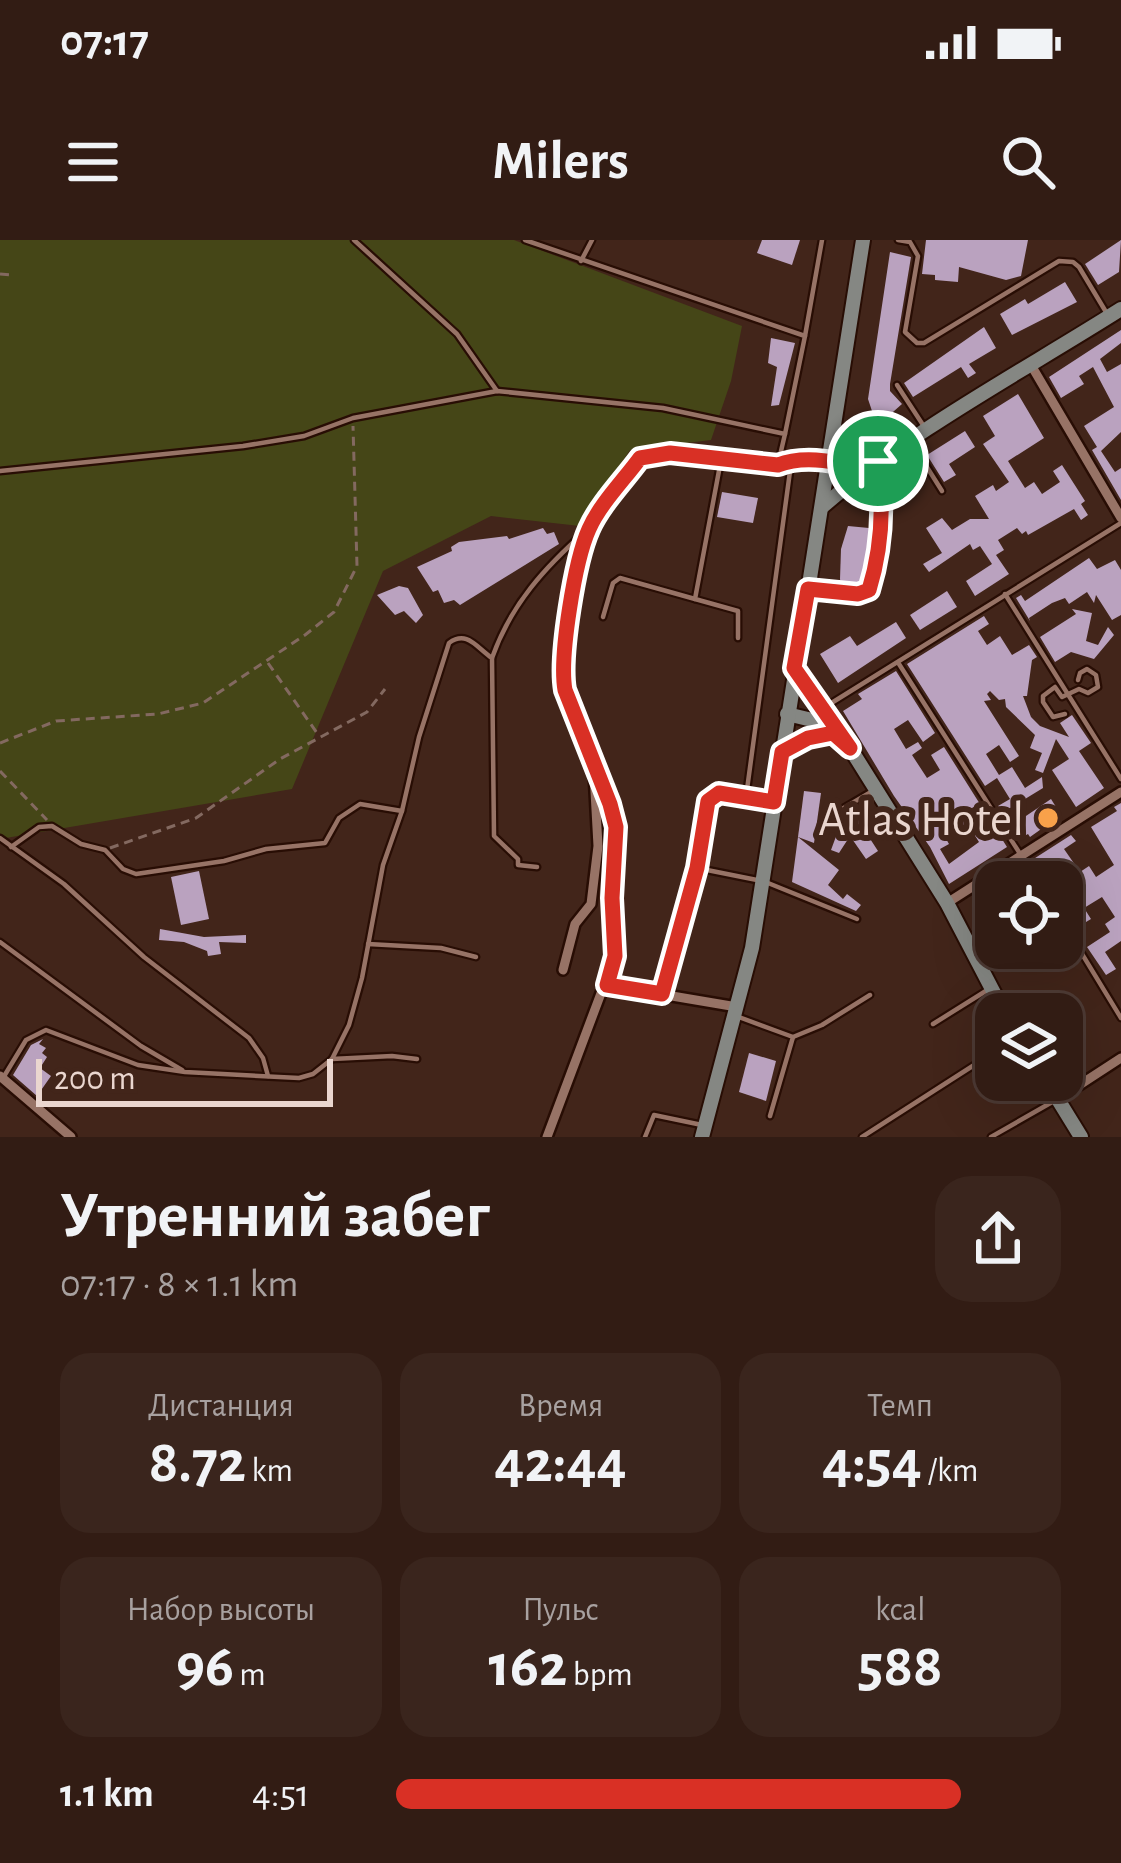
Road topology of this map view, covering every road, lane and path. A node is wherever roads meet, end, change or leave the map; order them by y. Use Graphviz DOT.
graph roads {
  1 [pos="354,240"];
  2 [pos="525,240"];
  3 [pos="592,240"];
  4 [pos="822,240"];
  5 [pos="862,240"];
  6 [pos="898,240"];
  7 [pos="581,261"];
  8 [pos="0,274"];
  9 [pos="12,275"];
  10 [pos="1115,313"];
  11 [pos="805,336"];
  12 [pos="1030,365"];
  13 [pos="897,385"];
  14 [pos="496,392"];
  15 [pos="353,418"];
  16 [pos="926,430"];
  17 [pos="785,434"];
  18 [pos="910,440"];
  19 [pos="721,460"];
  20 [pos="792,460"];
  21 [pos="828,460"];
  22 [pos="778,465"];
  23 [pos="873,465"];
  24 [pos="0,471"];
  25 [pos="942,491"];
  26 [pos="822,507"];
  27 [pos="1121,520"];
  28 [pos="590,527"];
  29 [pos="808,589"];
  30 [pos="1005,594"];
  31 [pos="695,599"];
  32 [pos="604,617"];
  33 [pos="738,638"];
  34 [pos="492,658"];
  35 [pos="266,661"];
  36 [pos="898,662"];
  37 [pos="794,668"];
  38 [pos="1078,680"];
  39 [pos="385,688"];
  40 [pos="1067,694"];
  41 [pos="823,709"];
  42 [pos="787,714"];
  43 [pos="1065,714"];
  44 [pos="833,733"];
  45 [pos="320,736"];
  46 [pos="0,743"];
  47 [pos="850,748"];
  48 [pos="782,752"];
  49 [pos="594,767"];
  50 [pos="0,771"];
  51 [pos="1121,779"];
  52 [pos="876,789"];
  53 [pos="1121,792"];
  54 [pos="746,797"];
  55 [pos="774,802"];
  56 [pos="842,809"];
  57 [pos="402,812"];
  58 [pos="52,826"];
  59 [pos="0,838"];
  60 [pos="11,847"];
  61 [pos="105,850"];
  62 [pos="1021,854"];
  63 [pos="1025,861"];
  64 [pos="538,867"];
  65 [pos="697,868"];
  66 [pos="763,881"];
  67 [pos="946,903"];
  68 [pos="857,919"];
  69 [pos="0,942"];
  70 [pos="368,944"];
  71 [pos="1083,956"];
  72 [pos="476,957"];
  73 [pos="563,970"];
  74 [pos="607,985"];
  75 [pos="989,989"];
  76 [pos="992,993"];
  77 [pos="662,994"];
  78 [pos="870,995"];
  79 [pos="737,1012"];
  80 [pos="1121,1018"];
  81 [pos="933,1024"];
  82 [pos="793,1037"];
  83 [pos="1121,1058"];
  84 [pos="417,1059"];
  85 [pos="332,1060"];
  86 [pos="975,1064"];
  87 [pos="185,1072"];
  88 [pos="268,1076"];
  89 [pos="2,1077"];
  90 [pos="1083,1083"];
  91 [pos="1054,1101"];
  92 [pos="1059,1101"];
  93 [pos="770,1116"];
  94 [pos="704,1131"];
  95 [pos="71,1137"];
  96 [pos="547,1137"];
  97 [pos="645,1137"];
  98 [pos="862,1137"];
  99 [pos="991,1137"];
  100 [pos="1081,1137"];
  1 -- 14 [label="lane"];
  2 -- 7 [label="lane"];
  3 -- 7 [label="lane"];
  4 -- 11 [label="lane"];
  5 -- 21 [label="main road"];
  6 -- 10 [label="lane"];
  7 -- 11 [label="lane"];
  8 -- 9 [label="path"];
  10 -- 12 [label="main road"];
  11 -- 17 [label="lane"];
  12 -- 16 [label="main road"];
  12 -- 27 [label="street"];
  13 -- 16 [label="lane"];
  14 -- 15 [label="lane"];
  14 -- 17 [label="lane"];
  15 -- 24 [label="lane"];
  15 -- 35 [label="path"];
  16 -- 18 [label="main road"];
  17 -- 22 [label="lane"];
  18 -- 23 [label="main road"];
  18 -- 25 [label="lane"];
  19 -- 22 [label="street"];
  19 -- 28 [label="street"];
  19 -- 31 [label="lane"];
  20 -- 21 [label="street"];
  20 -- 22 [label="street"];
  20 -- 54 [label="lane"];
  21 -- 23 [label="main road"];
  21 -- 26 [label="main road"];
  23 -- 26 [label="main road"];
  23 -- 29 [label="lane"];
  26 -- 29 [label="main road"];
  27 -- 30 [label="lane"];
  28 -- 34 [label="lane"];
  28 -- 49 [label="street"];
  29 -- 37 [label="main road"];
  30 -- 36 [label="lane"];
  30 -- 40 [label="lane"];
  31 -- 32 [label="lane"];
  31 -- 33 [label="lane"];
  34 -- 57 [label="lane"];
  34 -- 64 [label="lane"];
  35 -- 45 [label="path"];
  35 -- 46 [label="path"];
  36 -- 41 [label="lane"];
  36 -- 62 [label="lane"];
  37 -- 41 [label="main road"];
  37 -- 42 [label="main road"];
  38 -- 40 [label="lane"];
  39 -- 45 [label="path"];
  40 -- 43 [label="lane"];
  40 -- 51 [label="lane"];
  41 -- 47 [label="main road"];
  42 -- 44 [label="main road"];
  42 -- 48 [label="main road"];
  44 -- 47 [label="main road"];
  44 -- 48 [label="main road"];
  45 -- 61 [label="path"];
  47 -- 52 [label="main road"];
  48 -- 55 [label="main road"];
  49 -- 73 [label="street"];
  49 -- 74 [label="street"];
  50 -- 58 [label="path"];
  52 -- 56 [label="lane"];
  52 -- 67 [label="main road"];
  53 -- 62 [label="street"];
  54 -- 55 [label="lane"];
  54 -- 65 [label="lane"];
  55 -- 66 [label="main road"];
  57 -- 61 [label="lane"];
  57 -- 70 [label="lane"];
  58 -- 60 [label="lane"];
  58 -- 61 [label="lane"];
  59 -- 60 [label="lane"];
  60 -- 88 [label="lane"];
  62 -- 63 [label="lane"];
  62 -- 67 [label="street"];
  65 -- 66 [label="lane"];
  65 -- 77 [label="lane"];
  66 -- 68 [label="lane"];
  66 -- 79 [label="main road"];
  67 -- 75 [label="main road"];
  69 -- 87 [label="lane"];
  70 -- 72 [label="lane"];
  70 -- 85 [label="lane"];
  71 -- 80 [label="lane"];
  74 -- 77 [label="street"];
  74 -- 96 [label="street"];
  75 -- 76 [label="main road"];
  75 -- 81 [label="lane"];
  77 -- 79 [label="street"];
  78 -- 82 [label="lane"];
  79 -- 82 [label="lane"];
  79 -- 94 [label="main road"];
  82 -- 93 [label="lane"];
  83 -- 90 [label="street"];
  84 -- 85 [label="lane"];
  85 -- 88 [label="lane"];
  86 -- 98 [label="lane"];
  87 -- 88 [label="lane"];
  87 -- 89 [label="lane"];
  89 -- 95 [label="street"];
  91 -- 99 [label="lane"];
  92 -- 100 [label="main road"];
  94 -- 97 [label="lane"];
}
